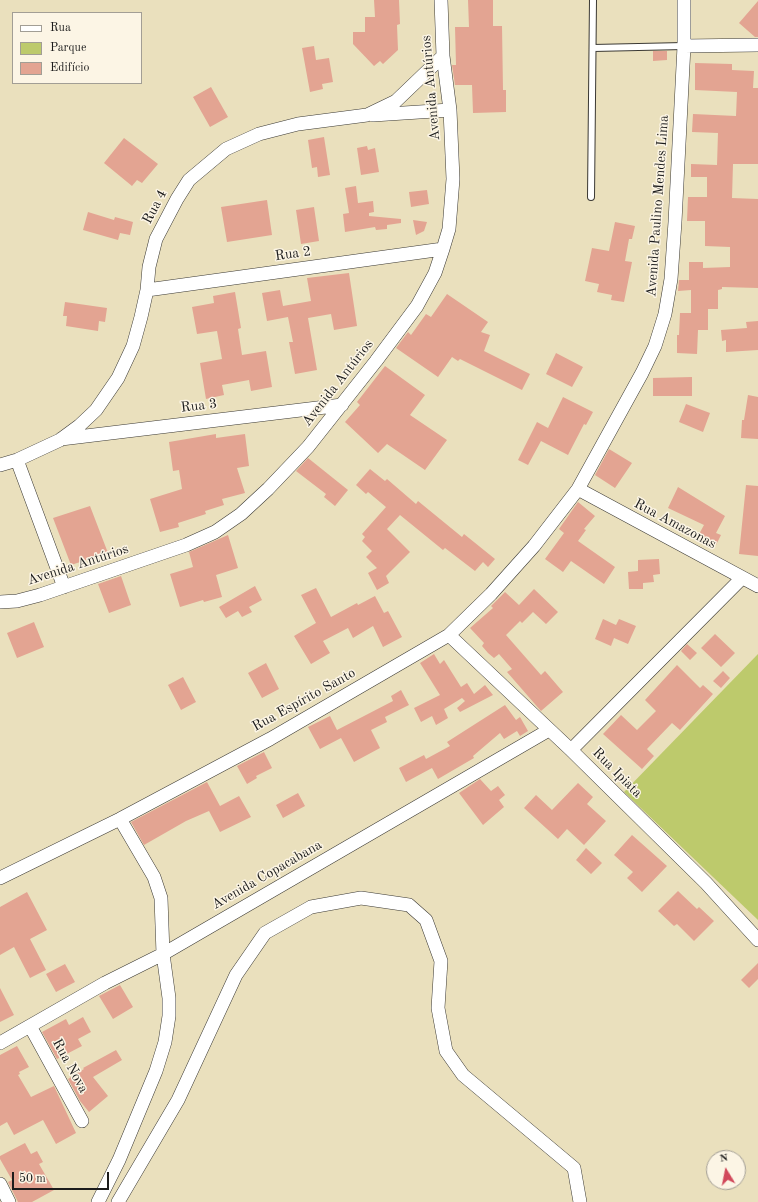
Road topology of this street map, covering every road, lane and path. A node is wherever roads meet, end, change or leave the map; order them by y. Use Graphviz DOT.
graph roads {
  1 [pos="441,0"];
  2 [pos="593,0"];
  3 [pos="684,0"];
  4 [pos="758,45"];
  5 [pos="684,46"];
  6 [pos="593,48"];
  7 [pos="443,56"];
  8 [pos="450,110"];
  9 [pos="367,115"];
  10 [pos="591,197"];
  11 [pos="443,249"];
  12 [pos="147,290"];
  13 [pos="342,405"];
  14 [pos="79,426"];
  15 [pos="60,440"];
  16 [pos="17,460"];
  17 [pos="0,465"];
  18 [pos="578,489"];
  19 [pos="742,578"];
  20 [pos="758,586"];
  21 [pos="64,587"];
  22 [pos="0,602"];
  23 [pos="449,634"];
  24 [pos="549,730"];
  25 [pos="571,750"];
  26 [pos="120,819"];
  27 [pos="0,878"];
  28 [pos="758,940"];
  29 [pos="163,954"];
  30 [pos="30,1026"];
  31 [pos="0,1043"];
  32 [pos="82,1121"];
  33 [pos="0,1184"];
  34 [pos="9,1202"];
  35 [pos="98,1202"];
  36 [pos="118,1202"];
  37 [pos="580,1202"];
  1 -- 7 [label="street, Avenida Antúrios"];
  2 -- 6 [label="lane"];
  3 -- 5 [label="street, Avenida Paulino Mendes Lima"];
  4 -- 5 [label="street"];
  5 -- 6 [label="lane"];
  5 -- 18 [label="street, Avenida Paulino Mendes Lima"];
  6 -- 10 [label="lane"];
  7 -- 8 [label="street, Avenida Antúrios"];
  7 -- 9 [label="street, Rua 4"];
  8 -- 9 [label="street, Rua 4"];
  8 -- 11 [label="street, Avenida Antúrios"];
  9 -- 12 [label="street, Rua 4"];
  11 -- 12 [label="street, Rua 2"];
  11 -- 13 [label="street, Avenida Antúrios"];
  12 -- 14 [label="street, Rua 4"];
  13 -- 15 [label="street, Rua 3"];
  13 -- 21 [label="street, Avenida Antúrios"];
  14 -- 15 [label="street, Rua 3"];
  15 -- 16 [label="street, Rua 3"];
  16 -- 17 [label="street, Rua 3"];
  16 -- 21 [label="street"];
  18 -- 19 [label="street, Rua Amazonas"];
  18 -- 23 [label="street, Rua Espírito Santo"];
  19 -- 20 [label="street, Rua Amazonas"];
  19 -- 25 [label="street"];
  21 -- 22 [label="street, Avenida Antúrios"];
  23 -- 24 [label="street, Rua Ipiata"];
  23 -- 26 [label="street, Rua Espírito Santo"];
  24 -- 25 [label="street, Rua Ipiata"];
  24 -- 29 [label="street, Avenida Copacabana"];
  25 -- 28 [label="street, Rua Ipiata"];
  26 -- 27 [label="street, Rua Espírito Santo"];
  26 -- 29 [label="street"];
  29 -- 30 [label="street, Avenida Copacabana"];
  29 -- 35 [label="street"];
  30 -- 31 [label="street, Avenida Copacabana"];
  30 -- 32 [label="street, Rua Nova"];
  33 -- 34 [label="street"];
  36 -- 37 [label="street"];
}
